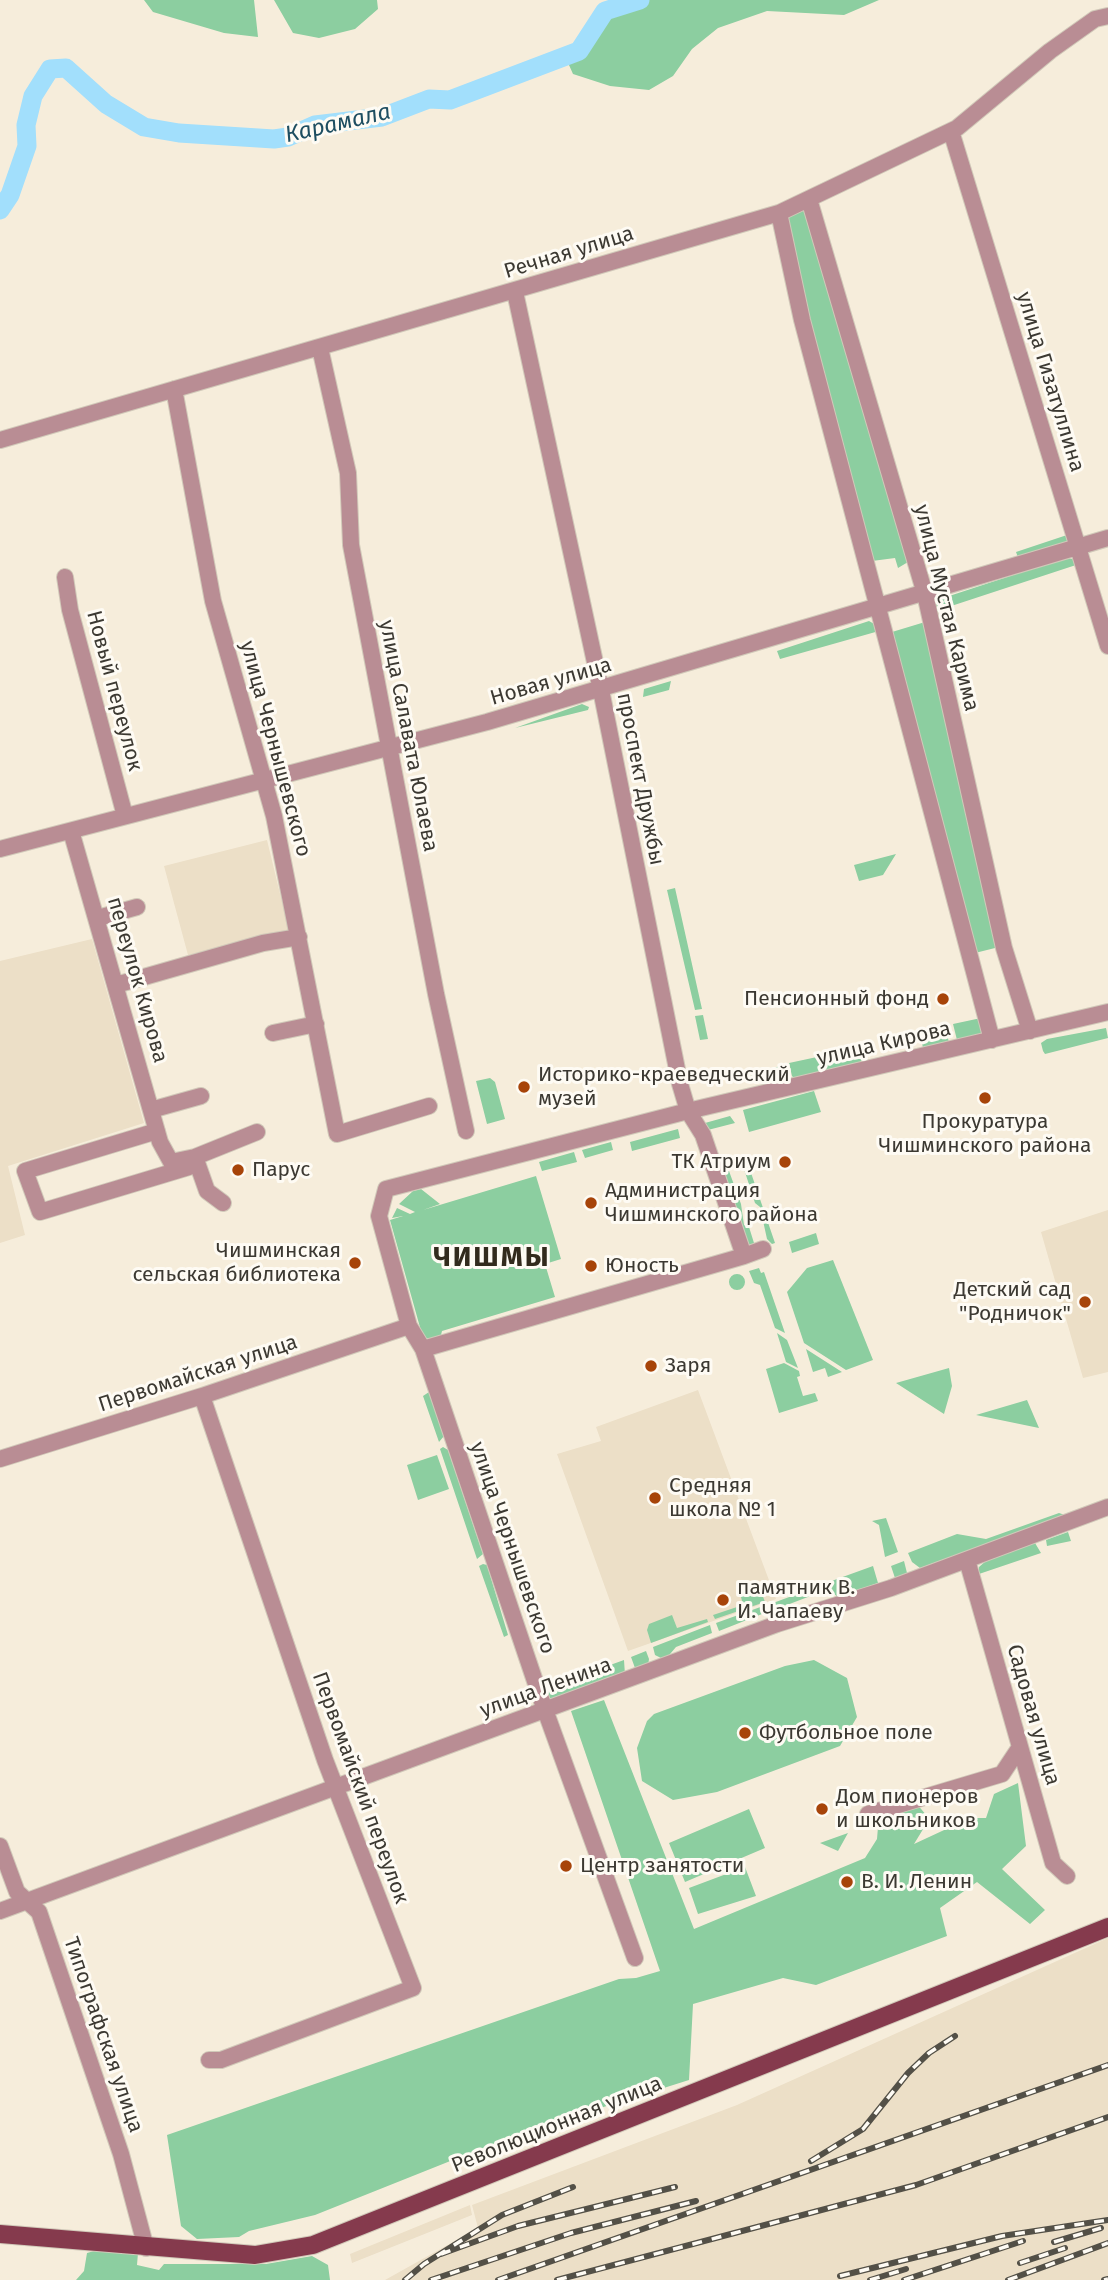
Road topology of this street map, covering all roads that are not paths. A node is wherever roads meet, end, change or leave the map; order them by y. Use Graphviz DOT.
graph roads {
  1 [pos="1108,16"];
  2 [pos="951,131"];
  3 [pos="809,199"];
  4 [pos="779,213"];
  5 [pos="515,292"];
  6 [pos="320,348"];
  7 [pos="174,389"];
  8 [pos="0,440"];
  9 [pos="1108,538"];
  10 [pos="1078,548"];
  11 [pos="65,577"];
  12 [pos="925,594"];
  13 [pos="878,608"];
  14 [pos="1108,646"];
  15 [pos="601,690"];
  16 [pos="389,746"];
  17 [pos="264,779"];
  18 [pos="125,816"];
  19 [pos="71,831"];
  20 [pos="0,849"];
  21 [pos="137,907"];
  22 [pos="98,918"];
  23 [pos="299,937"];
  24 [pos="116,985"];
  25 [pos="1108,1012"];
  26 [pos="316,1024"];
  27 [pos="1030,1031"];
  28 [pos="273,1034"];
  29 [pos="992,1040"];
  30 [pos="201,1096"];
  31 [pos="429,1106"];
  32 [pos="151,1110"];
  33 [pos="688,1111"];
  34 [pos="466,1131"];
  35 [pos="257,1132"];
  36 [pos="159,1136"];
  37 [pos="191,1158"];
  38 [pos="386,1189"];
  39 [pos="223,1203"];
  40 [pos="763,1249"];
  41 [pos="744,1256"];
  42 [pos="409,1326"];
  43 [pos="423,1349"];
  44 [pos="202,1396"];
  45 [pos="0,1459"];
  46 [pos="1108,1507"];
  47 [pos="967,1560"];
  48 [pos="546,1711"];
  49 [pos="1020,1747"];
  50 [pos="335,1788"];
  51 [pos="868,1814"];
  52 [pos="0,1846"];
  53 [pos="1067,1876"];
  54 [pos="28,1901"];
  55 [pos="0,1911"];
  56 [pos="1108,1927"];
  57 [pos="635,1958"];
  58 [pos="209,2060"];
  59 [pos="0,2234"];
  60 [pos="146,2248"];
  1 -- 2 [label="street, Речная улица"];
  2 -- 3 [label="street, Речная улица"];
  2 -- 10 [label="street, улица Гизатуллина"];
  3 -- 4 [label="street, Речная улица"];
  3 -- 12 [label="street, улица Мустая Карима"];
  4 -- 5 [label="street, Речная улица"];
  4 -- 13 [label="street"];
  5 -- 6 [label="street, Речная улица"];
  5 -- 15 [label="street, проспект Дружбы"];
  6 -- 7 [label="street, Речная улица"];
  6 -- 16 [label="street, улица Салавата Юлаева"];
  7 -- 8 [label="street, Речная улица"];
  7 -- 17 [label="street, улица Чернышевского"];
  9 -- 10 [label="street, Новая улица"];
  10 -- 12 [label="street, Новая улица"];
  10 -- 14 [label="street, улица Гизатуллина"];
  11 -- 18 [label="street, Новый переулок"];
  12 -- 13 [label="street, Новая улица"];
  12 -- 27 [label="street, улица Мустая Карима"];
  13 -- 15 [label="street, Новая улица"];
  13 -- 29 [label="street"];
  15 -- 16 [label="street, Новая улица"];
  15 -- 33 [label="street, проспект Дружбы"];
  16 -- 17 [label="street, Новая улица"];
  16 -- 34 [label="street, улица Салавата Юлаева"];
  17 -- 18 [label="street, Новая улица"];
  17 -- 23 [label="street, улица Чернышевского"];
  18 -- 19 [label="street, Новая улица"];
  19 -- 20 [label="street, Новая улица"];
  19 -- 22 [label="street, переулок Кирова"];
  21 -- 22 [label="street"];
  22 -- 24 [label="street, переулок Кирова"];
  23 -- 24 [label="street"];
  23 -- 26 [label="street, улица Чернышевского"];
  24 -- 32 [label="street, переулок Кирова"];
  25 -- 27 [label="street, улица Кирова"];
  26 -- 28 [label="street"];
  26 -- 31 [label="street, улица Чернышевского"];
  27 -- 29 [label="street, улица Кирова"];
  29 -- 33 [label="street, улица Кирова"];
  30 -- 32 [label="street"];
  32 -- 36 [label="street, переулок Кирова"];
  33 -- 38 [label="street, улица Кирова"];
  33 -- 41 [label="street, проспект Дружбы"];
  35 -- 37 [label="street"];
  36 -- 37 [label="street"];
  36 -- 37 [label="street"];
  37 -- 39 [label="street"];
  38 -- 42 [label="street, улица Чернышевского"];
  40 -- 41 [label="street"];
  41 -- 43 [label="street"];
  42 -- 43 [label="street, улица Чернышевского"];
  42 -- 44 [label="street, Первомайская улица"];
  43 -- 48 [label="street, улица Чернышевского"];
  44 -- 45 [label="street, Первомайская улица"];
  44 -- 50 [label="street, Первомайский переулок"];
  46 -- 47 [label="street, улица Ленина"];
  47 -- 48 [label="street, улица Ленина"];
  47 -- 49 [label="street, Садовая улица"];
  48 -- 50 [label="street, улица Ленина"];
  48 -- 57 [label="street, улица Чернышевского"];
  49 -- 51 [label="street"];
  49 -- 53 [label="street, Садовая улица"];
  50 -- 54 [label="street, улица Ленина"];
  50 -- 58 [label="street, Первомайский переулок"];
  52 -- 54 [label="street, Типографская улица"];
  54 -- 55 [label="street, улица Ленина"];
  54 -- 60 [label="street, Типографская улица"];
  56 -- 60 [label="main road, Революционная улица"];
  59 -- 60 [label="main road, Революционная улица"];
}
